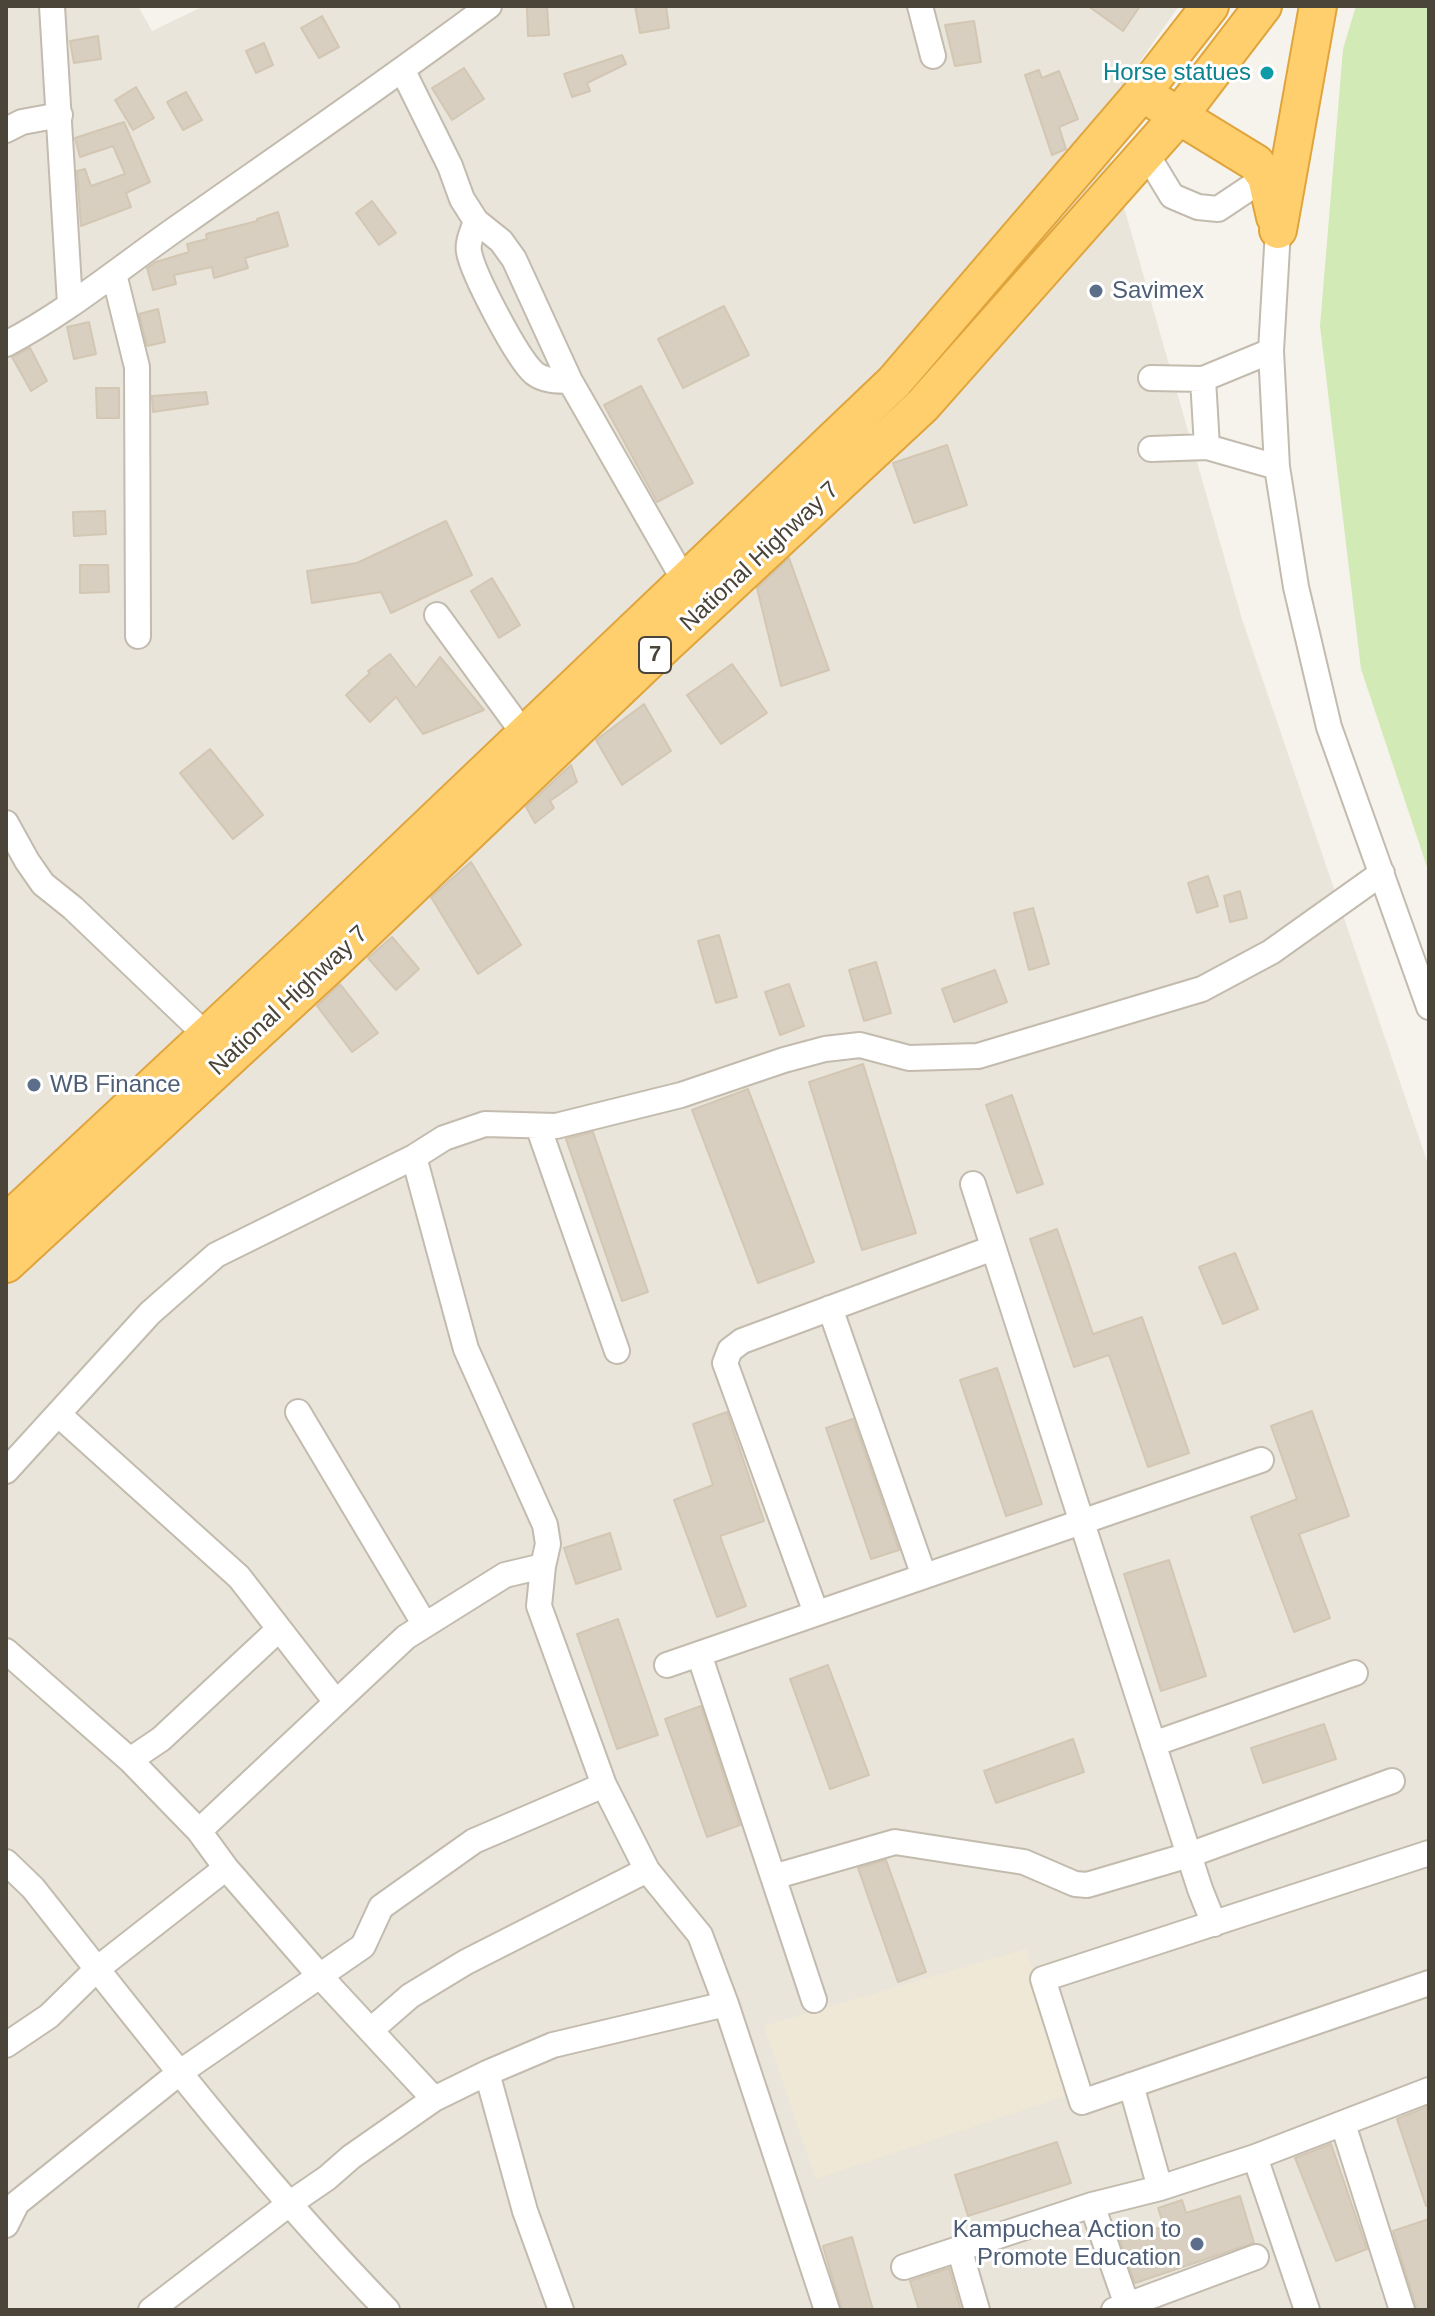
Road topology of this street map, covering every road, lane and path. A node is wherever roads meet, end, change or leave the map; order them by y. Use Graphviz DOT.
graph roads {
  1 [pos="52,6"];
  2 [pos="489,6"];
  3 [pos="920,6"];
  4 [pos="1210,6"];
  5 [pos="1263,6"];
  6 [pos="1318,6"];
  7 [pos="933,56"];
  8 [pos="403,71"];
  9 [pos="1142,93"];
  10 [pos="60,115"];
  11 [pos="1178,117"];
  12 [pos="6,130"];
  13 [pos="1146,153"];
  14 [pos="1266,177"];
  15 [pos="476,221"];
  16 [pos="1278,230"];
  17 [pos="114,274"];
  18 [pos="70,304"];
  19 [pos="6,344"];
  20 [pos="1271,351"];
  21 [pos="1151,378"];
  22 [pos="1203,379"];
  23 [pos="570,381"];
  24 [pos="894,382"];
  25 [pos="923,405"];
  26 [pos="1207,447"];
  27 [pos="1151,449"];
  28 [pos="1277,467"];
  29 [pos="684,580"];
  30 [pos="437,615"];
  31 [pos="652,635"];
  32 [pos="138,636"];
  33 [pos="524,734"];
  34 [pos="6,823"];
  35 [pos="1382,873"];
  36 [pos="319,953"];
  37 [pos="1429,1007"];
  38 [pos="207,1036"];
  39 [pos="538,1126"];
  40 [pos="414,1157"];
  41 [pos="973,1184"];
  42 [pos="6,1223"];
  43 [pos="993,1248"];
  44 [pos="6,1264"];
  45 [pos="830,1308"];
  46 [pos="617,1351"];
  47 [pos="298,1412"];
  48 [pos="58,1414"];
  49 [pos="1261,1460"];
  50 [pos="6,1471"];
  51 [pos="1081,1521"];
  52 [pos="543,1566"];
  53 [pos="924,1576"];
  54 [pos="816,1613"];
  55 [pos="425,1625"];
  56 [pos="278,1630"];
  57 [pos="6,1651"];
  58 [pos="699,1654"];
  59 [pos="667,1665"];
  60 [pos="1355,1673"];
  61 [pos="336,1702"];
  62 [pos="1153,1744"];
  63 [pos="130,1760"];
  64 [pos="1392,1781"];
  65 [pos="604,1785"];
  66 [pos="199,1831"];
  67 [pos="1429,1853"];
  68 [pos="1189,1855"];
  69 [pos="6,1862"];
  70 [pos="226,1868"];
  71 [pos="647,1870"];
  72 [pos="773,1877"];
  73 [pos="1214,1924"];
  74 [pos="97,1969"];
  75 [pos="319,1975"];
  76 [pos="1429,1983"];
  77 [pos="814,2000"];
  78 [pos="726,2004"];
  79 [pos="371,2030"];
  80 [pos="6,2045"];
  81 [pos="179,2073"];
  82 [pos="487,2073"];
  83 [pos="1131,2085"];
  84 [pos="1429,2090"];
  85 [pos="434,2099"];
  86 [pos="1343,2124"];
  87 [pos="1255,2157"];
  88 [pos="1160,2188"];
  89 [pos="289,2204"];
  90 [pos="1092,2205"];
  91 [pos="6,2225"];
  92 [pos="959,2248"];
  93 [pos="1256,2257"];
  94 [pos="904,2267"];
  95 [pos="1120,2308"];
  96 [pos="151,2310"];
  97 [pos="387,2310"];
  98 [pos="561,2310"];
  99 [pos="827,2310"];
  100 [pos="977,2310"];
  101 [pos="1307,2310"];
  102 [pos="1402,2310"];
  1 -- 10 [label="street"];
  2 -- 8 [label="street"];
  3 -- 7 [label="street"];
  4 -- 9 [label="highway, National Highway 7 / 7"];
  5 -- 11 [label="highway, National Highway 7 / 7"];
  6 -- 16 [label="highway"];
  8 -- 15 [label="street"];
  8 -- 17 [label="street"];
  9 -- 11 [label="highway"];
  9 -- 24 [label="highway, National Highway 7 / 7"];
  10 -- 12 [label="street"];
  10 -- 18 [label="street"];
  11 -- 13 [label="highway, National Highway 7 / 7"];
  11 -- 14 [label="highway"];
  13 -- 14 [label="street"];
  13 -- 25 [label="highway, National Highway 7 / 7"];
  14 -- 16 [label="highway"];
  15 -- 23 [label="street"];
  15 -- 23 [label="street"];
  16 -- 20 [label="street"];
  17 -- 18 [label="street"];
  17 -- 32 [label="street"];
  18 -- 19 [label="street"];
  20 -- 22 [label="street"];
  20 -- 28 [label="street"];
  21 -- 22 [label="street"];
  22 -- 26 [label="street"];
  23 -- 29 [label="street"];
  24 -- 25 [label="highway"];
  24 -- 29 [label="highway, National Highway 7 / 7"];
  25 -- 31 [label="highway, National Highway 7 / 7"];
  26 -- 27 [label="street"];
  26 -- 28 [label="street"];
  28 -- 35 [label="street"];
  29 -- 31 [label="highway, National Highway 7 / 7"];
  30 -- 33 [label="street"];
  31 -- 33 [label="highway, National Highway 7 / 7"];
  31 -- 36 [label="highway, National Highway 7 / 7"];
  33 -- 36 [label="highway, National Highway 7 / 7"];
  34 -- 38 [label="street"];
  35 -- 37 [label="street"];
  35 -- 39 [label="street"];
  36 -- 38 [label="highway, National Highway 7 / 7"];
  36 -- 44 [label="highway, National Highway 7 / 7"];
  38 -- 42 [label="highway, National Highway 7 / 7"];
  39 -- 40 [label="street"];
  39 -- 46 [label="street"];
  40 -- 48 [label="street"];
  40 -- 52 [label="street"];
  41 -- 43 [label="street"];
  43 -- 45 [label="street"];
  43 -- 51 [label="street"];
  45 -- 53 [label="street"];
  45 -- 54 [label="street"];
  47 -- 55 [label="street"];
  48 -- 50 [label="street"];
  48 -- 56 [label="street"];
  49 -- 51 [label="street"];
  51 -- 53 [label="street"];
  51 -- 62 [label="street"];
  52 -- 55 [label="street"];
  52 -- 65 [label="street"];
  53 -- 54 [label="street"];
  54 -- 58 [label="street"];
  55 -- 61 [label="street"];
  56 -- 61 [label="street"];
  56 -- 63 [label="street"];
  57 -- 63 [label="street"];
  58 -- 59 [label="street"];
  58 -- 72 [label="street"];
  60 -- 62 [label="street"];
  61 -- 66 [label="street"];
  62 -- 68 [label="street"];
  63 -- 66 [label="street"];
  64 -- 68 [label="street"];
  65 -- 71 [label="street"];
  65 -- 75 [label="street"];
  66 -- 70 [label="street"];
  67 -- 73 [label="street"];
  68 -- 72 [label="street"];
  68 -- 73 [label="street"];
  69 -- 74 [label="street"];
  70 -- 74 [label="street"];
  70 -- 75 [label="street"];
  71 -- 78 [label="street"];
  71 -- 79 [label="street"];
  72 -- 77 [label="street"];
  73 -- 83 [label="street"];
  74 -- 80 [label="street"];
  74 -- 81 [label="street"];
  75 -- 79 [label="street"];
  75 -- 81 [label="street"];
  76 -- 83 [label="street"];
  78 -- 82 [label="street"];
  78 -- 99 [label="street"];
  79 -- 85 [label="street"];
  81 -- 89 [label="street"];
  81 -- 91 [label="street"];
  82 -- 85 [label="street"];
  82 -- 98 [label="street"];
  83 -- 88 [label="street"];
  84 -- 86 [label="street"];
  85 -- 89 [label="street"];
  86 -- 87 [label="street"];
  86 -- 102 [label="street"];
  87 -- 88 [label="street"];
  87 -- 101 [label="street"];
  88 -- 90 [label="street"];
  89 -- 96 [label="street"];
  89 -- 97 [label="street"];
  90 -- 92 [label="street"];
  90 -- 95 [label="street"];
  92 -- 94 [label="street"];
  92 -- 100 [label="street"];
  93 -- 95 [label="street"];
}
